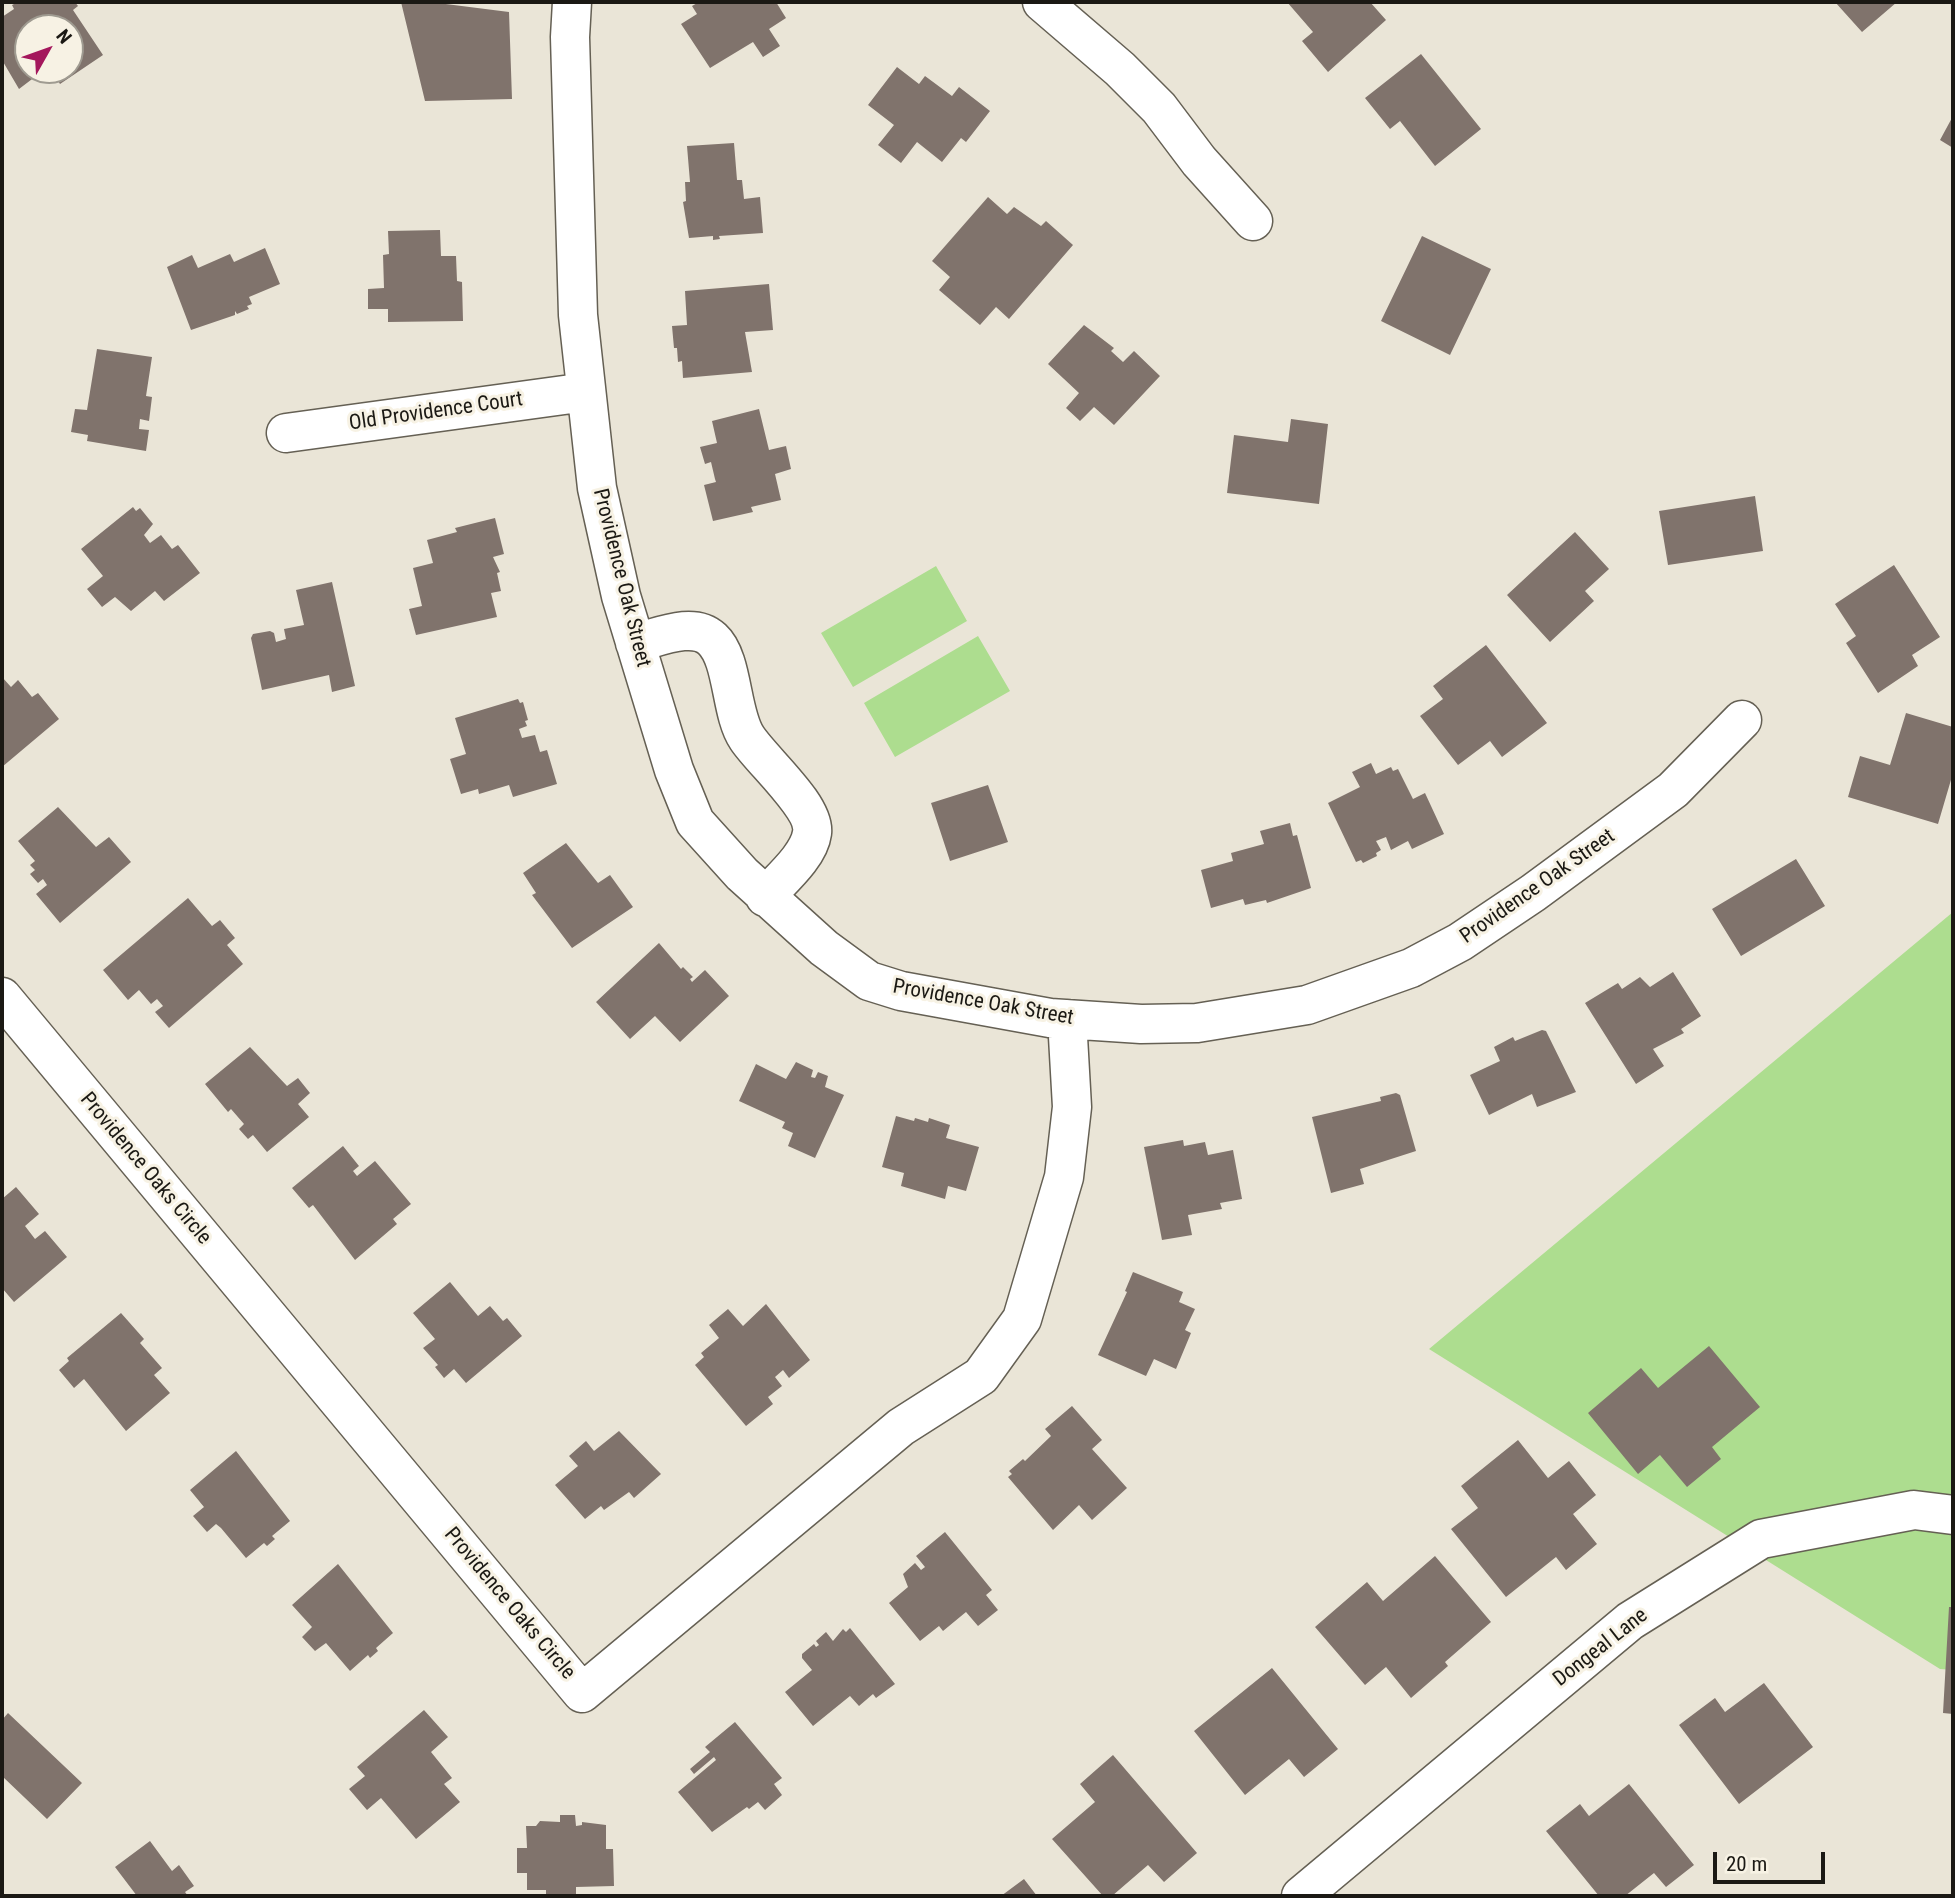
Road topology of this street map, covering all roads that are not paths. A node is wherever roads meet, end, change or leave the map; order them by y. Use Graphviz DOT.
graph roads {
  1 [pos="572,2"];
  2 [pos="1041,2"];
  3 [pos="1253,221"];
  4 [pos="586,392"];
  5 [pos="286,433"];
  6 [pos="635,643"];
  7 [pos="1742,720"];
  8 [pos="765,897"];
  9 [pos="2,997"];
  10 [pos="1067,1019"];
  11 [pos="1953,1515"];
  12 [pos="1301,1896"];
  1 -- 4 [label="street, Providence Oak Street"];
  2 -- 3 [label="street"];
  4 -- 5 [label="street, Old Providence Court"];
  4 -- 6 [label="street, Providence Oak Street"];
  6 -- 8 [label="street, Providence Oak Street"];
  6 -- 8 [label="street"];
  7 -- 10 [label="street, Providence Oak Street"];
  8 -- 10 [label="street, Providence Oak Street"];
  9 -- 10 [label="street, Providence Oaks Circle"];
  11 -- 12 [label="street, Dongeal Lane"];
}
